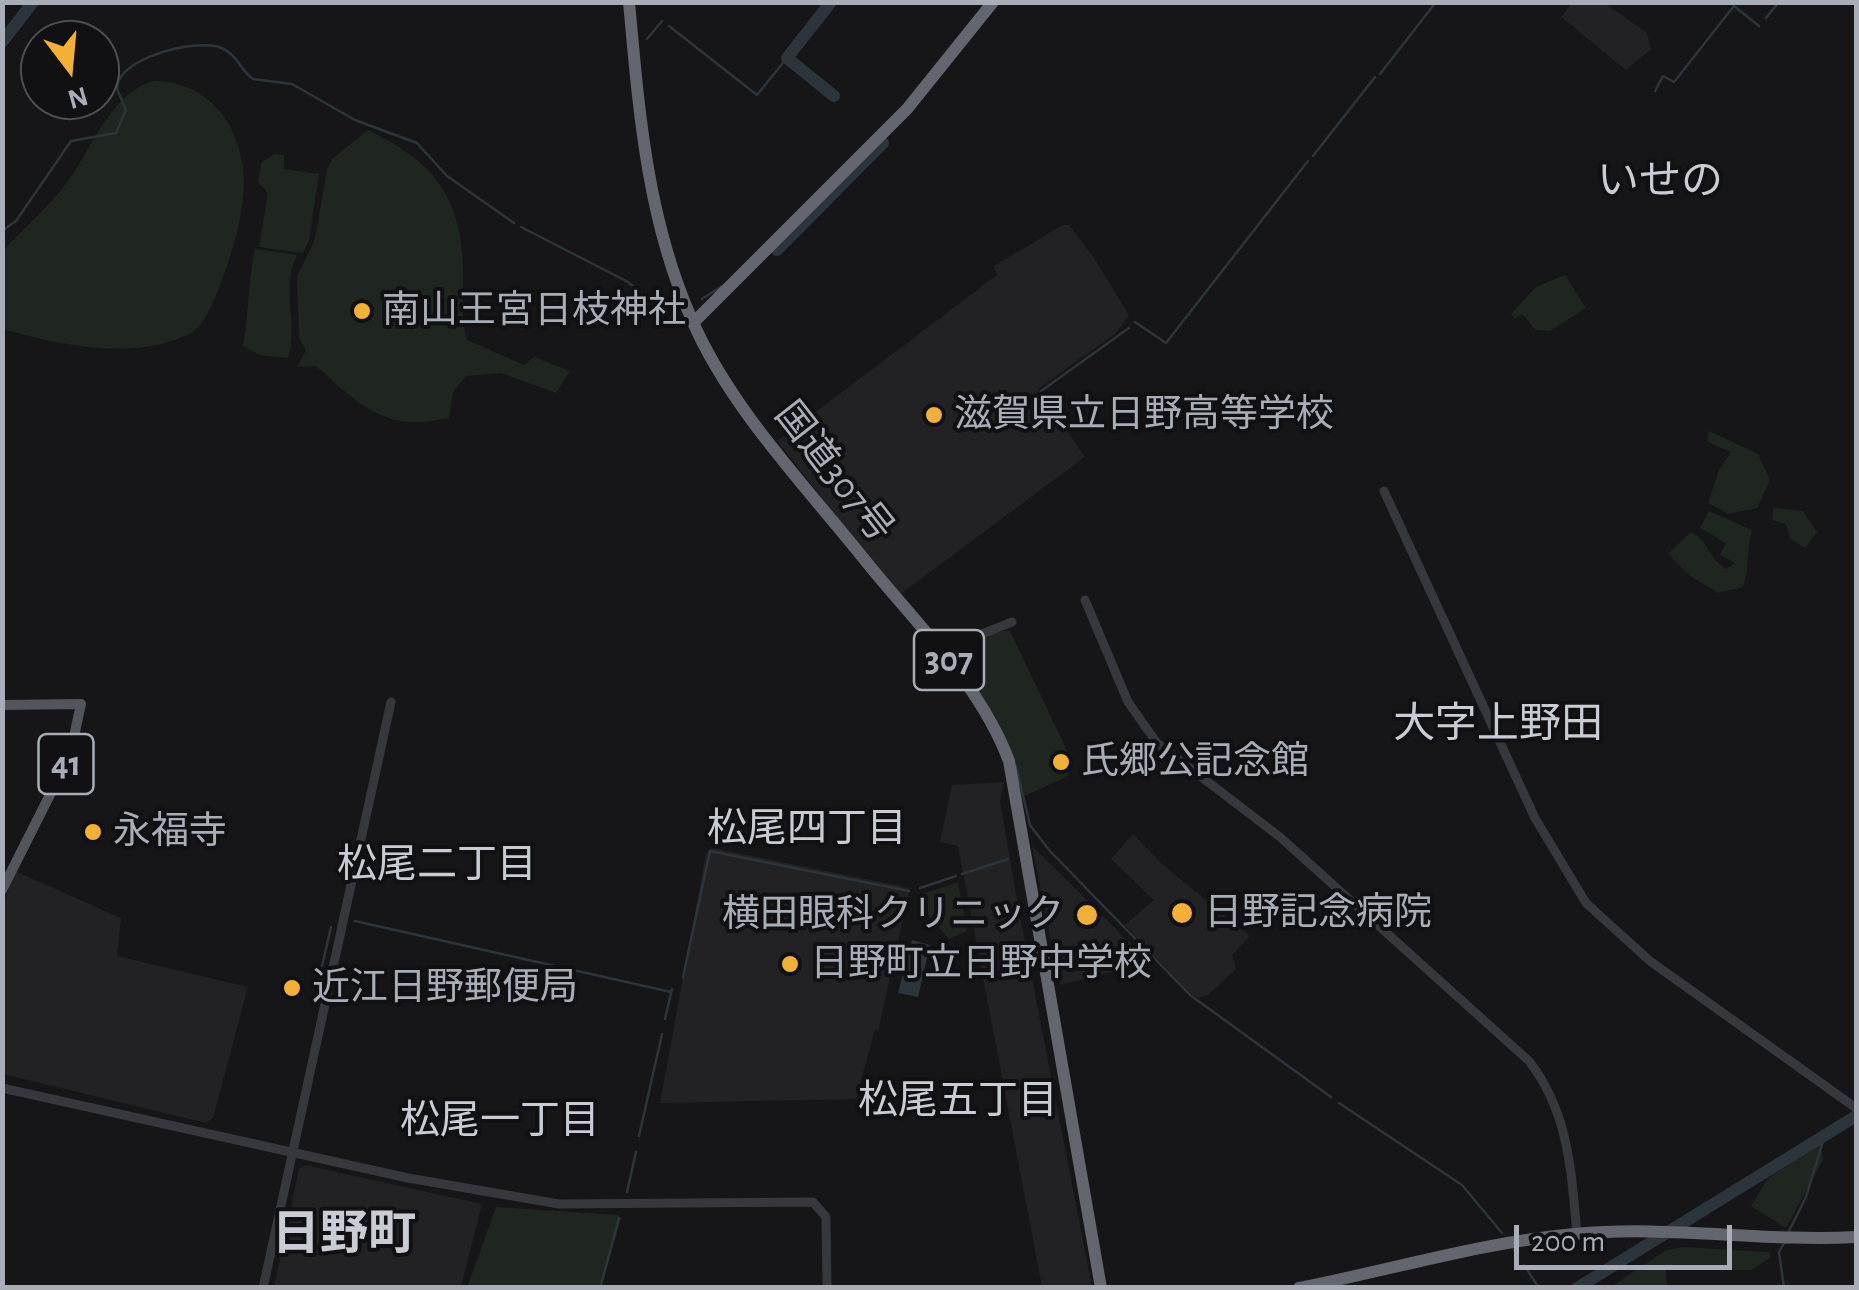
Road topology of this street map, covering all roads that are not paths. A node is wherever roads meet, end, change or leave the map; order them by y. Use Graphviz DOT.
graph roads {
  1 [pos="629,2"];
  2 [pos="993,2"];
  3 [pos="693,323"];
  4 [pos="1384,490"];
  5 [pos="1085,600"];
  6 [pos="1012,622"];
  7 [pos="942,650"];
  8 [pos="390,702"];
  9 [pos="2,705"];
  10 [pos="2,890"];
  11 [pos="1061,1063"];
  12 [pos="2,1088"];
  13 [pos="1854,1106"];
  14 [pos="294,1153"];
  15 [pos="1577,1234"];
  16 [pos="1856,1237"];
  17 [pos="264,1288"];
  18 [pos="827,1288"];
  19 [pos="1101,1288"];
  20 [pos="1109,1288"];
  21 [pos="1299,1288"];
  1 -- 3 [label="highway, 307"];
  2 -- 3 [label="highway"];
  3 -- 7 [label="highway, 国道307号 / 307"];
  4 -- 13 [label="street"];
  5 -- 15 [label="street"];
  6 -- 7 [label="street"];
  7 -- 11 [label="highway, 国道307号 / 307"];
  8 -- 14 [label="street"];
  9 -- 10 [label="main road, 41"];
  11 -- 19 [label="highway, 国道307号 / 307"];
  11 -- 20 [label="highway, 国道307号 / 307"];
  12 -- 14 [label="street"];
  14 -- 17 [label="street"];
  14 -- 18 [label="street"];
  15 -- 16 [label="highway"];
  15 -- 21 [label="highway"];
}
